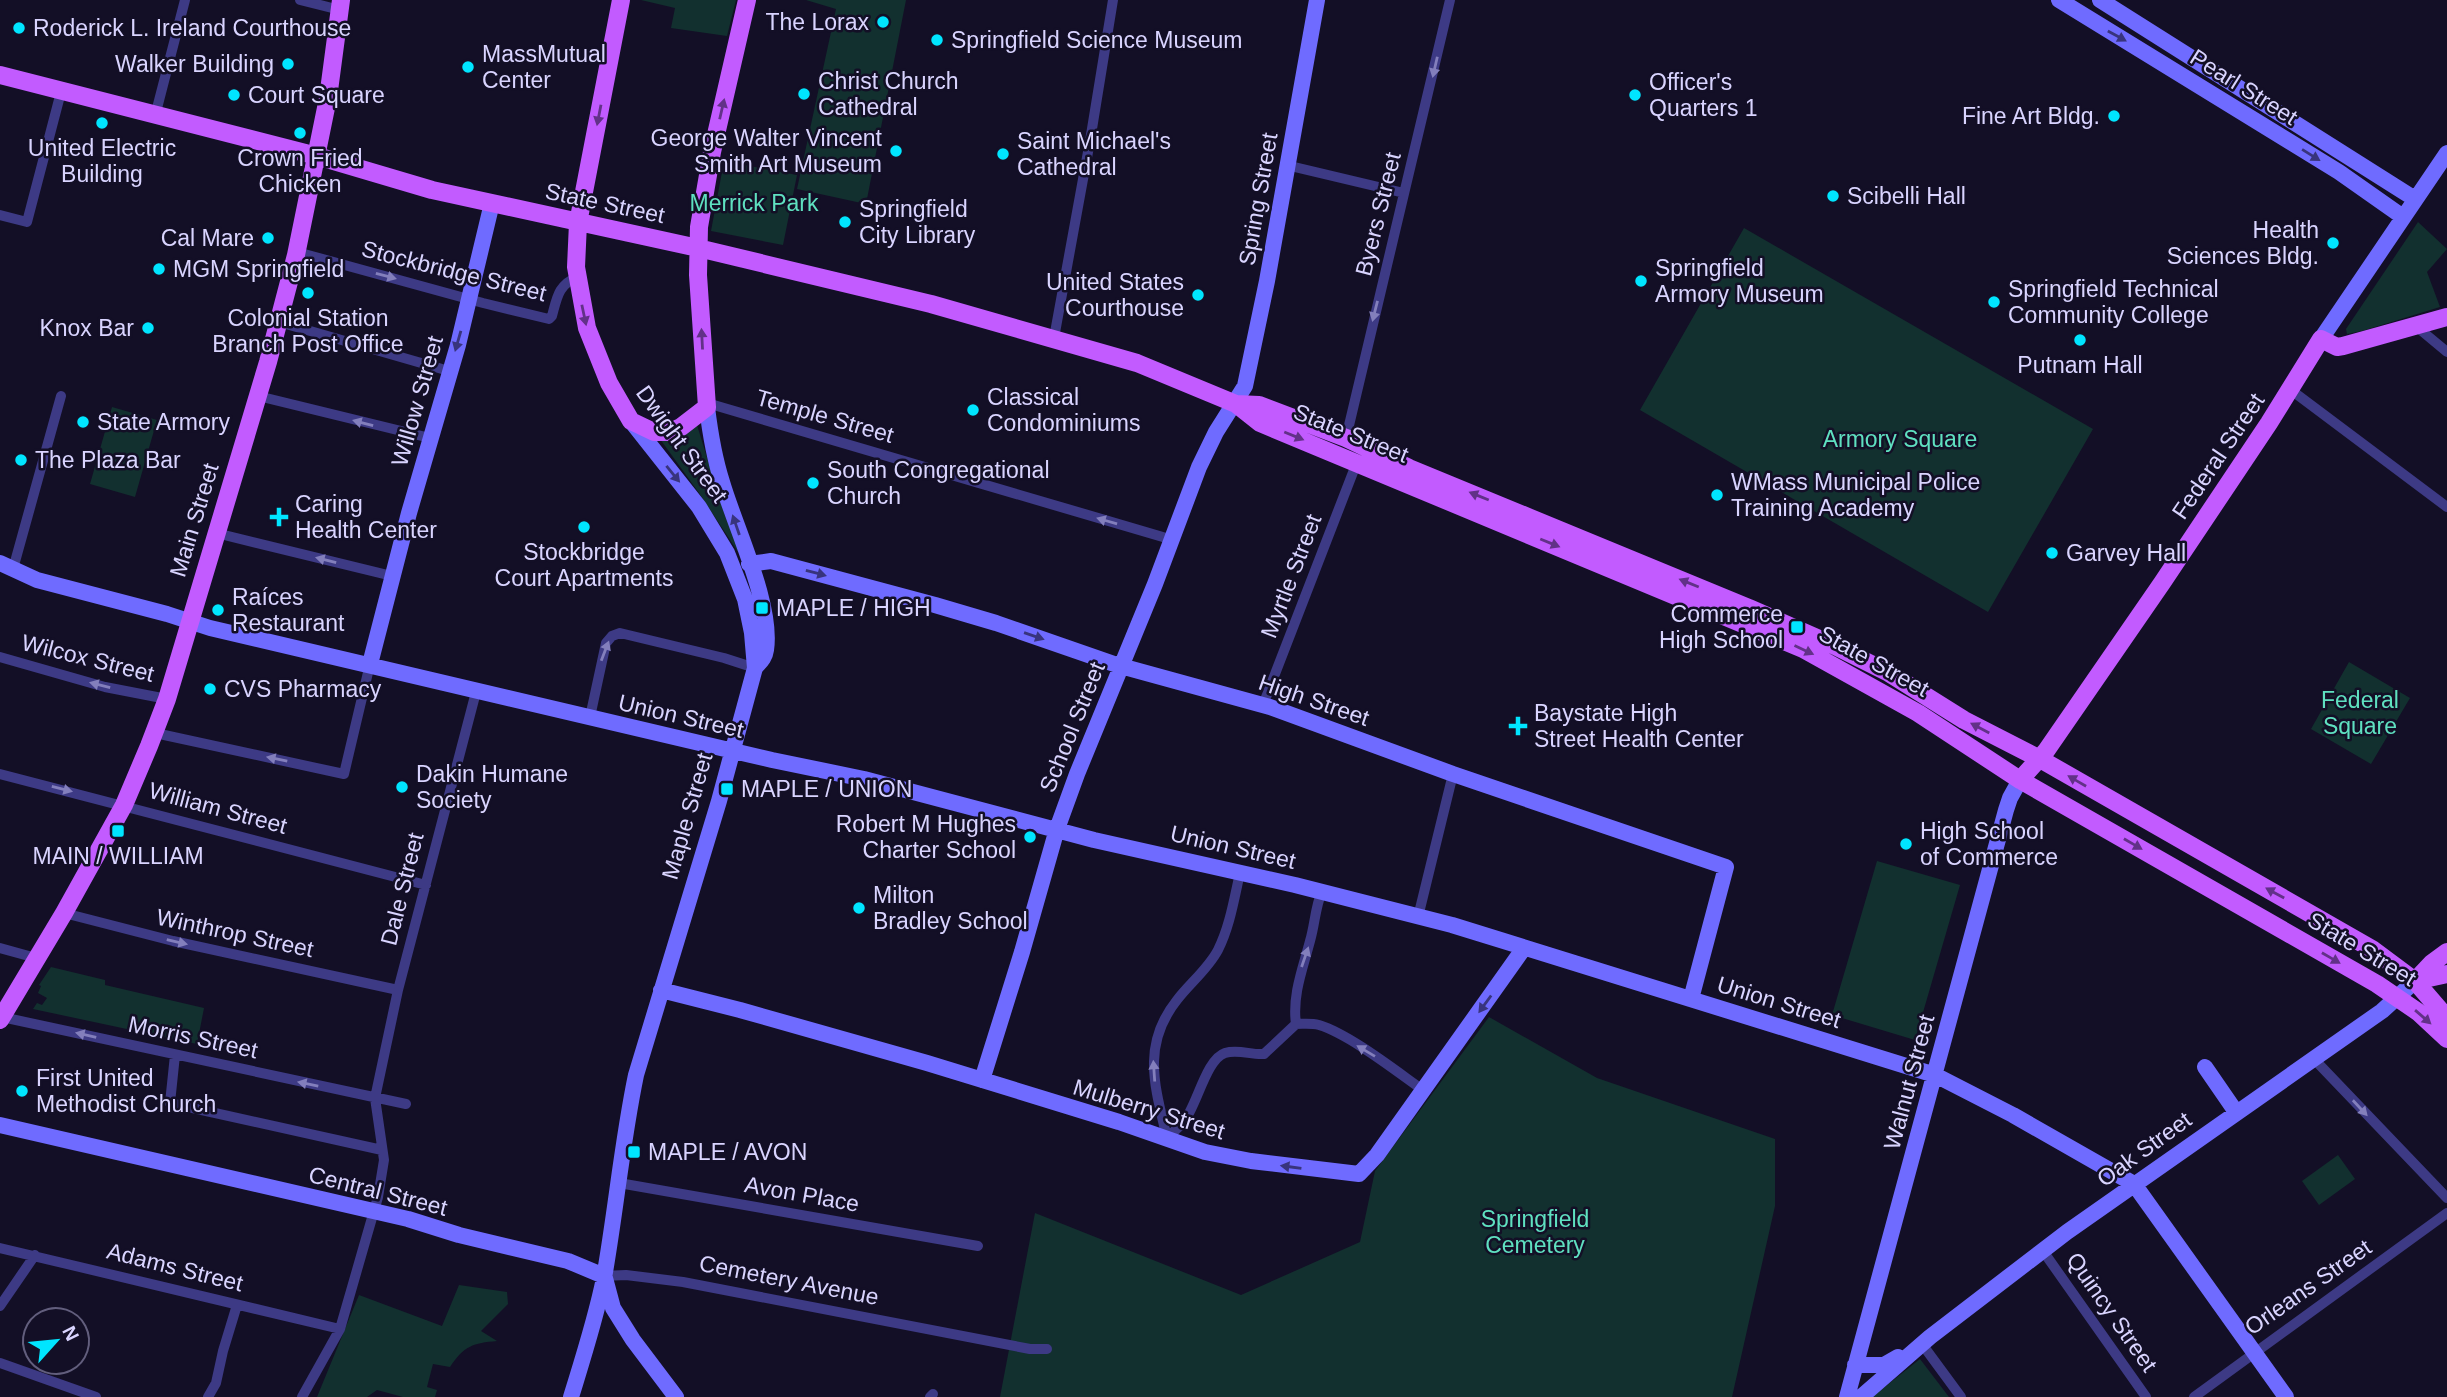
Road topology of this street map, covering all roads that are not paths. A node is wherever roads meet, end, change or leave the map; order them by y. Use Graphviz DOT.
graph roads {
  1 [pos="185,0"];
  2 [pos="300,0"];
  3 [pos="621,0"];
  4 [pos="747,0"];
  5 [pos="1113,0"];
  6 [pos="1317,0"];
  7 [pos="1450,0"];
  8 [pos="2059,0"];
  9 [pos="2100,0"];
  10 [pos="341,5"];
  11 [pos="0,75"];
  12 [pos="61,92"];
  13 [pos="155,116"];
  14 [pos="2447,153"];
  15 [pos="317,156"];
  16 [pos="1286,165"];
  17 [pos="1404,193"];
  18 [pos="2415,199"];
  19 [pos="492,203"];
  20 [pos="0,215"];
  21 [pos="2403,217"];
  22 [pos="578,223"];
  23 [pos="698,248"];
  24 [pos="297,252"];
  25 [pos="577,277"];
  26 [pos="469,299"];
  27 [pos="2447,317"];
  28 [pos="279,322"];
  29 [pos="2417,327"];
  30 [pos="1054,338"];
  31 [pos="2321,339"];
  32 [pos="2447,352"];
  33 [pos="449,371"];
  34 [pos="2291,390"];
  35 [pos="61,396"];
  36 [pos="258,396"];
  37 [pos="1236,404"];
  38 [pos="707,405"];
  39 [pos="631,421"];
  40 [pos="430,438"];
  41 [pos="1346,438"];
  42 [pos="1357,462"];
  43 [pos="2447,507"];
  44 [pos="216,533"];
  45 [pos="1173,540"];
  46 [pos="749,564"];
  47 [pos="4,569"];
  48 [pos="393,572"];
  49 [pos="190,622"];
  50 [pos="0,657"];
  51 [pos="370,664"];
  52 [pos="1121,666"];
  53 [pos="755,668"];
  54 [pos="1889,673"];
  55 [pos="1879,691"];
  56 [pos="476,692"];
  57 [pos="167,699"];
  58 [pos="1263,705"];
  59 [pos="590,717"];
  60 [pos="155,733"];
  61 [pos="732,751"];
  62 [pos="2040,760"];
  63 [pos="0,774"];
  64 [pos="1453,774"];
  65 [pos="2020,780"];
  66 [pos="124,805"];
  67 [pos="1057,829"];
  68 [pos="2216,860"];
  69 [pos="1240,873"];
  70 [pos="426,885"];
  71 [pos="2204,885"];
  72 [pos="1322,891"];
  73 [pos="64,914"];
  74 [pos="1418,917"];
  75 [pos="0,948"];
  76 [pos="1524,948"];
  77 [pos="2447,952"];
  78 [pos="36,958"];
  79 [pos="2447,975"];
  80 [pos="2415,981"];
  81 [pos="398,990"];
  82 [pos="661,990"];
  83 [pos="2398,998"];
  84 [pos="1691,999"];
  85 [pos="1,1018"];
  86 [pos="2447,1018"];
  87 [pos="1296,1024"];
  88 [pos="2447,1039"];
  89 [pos="175,1055"];
  90 [pos="2313,1058"];
  91 [pos="2205,1067"];
  92 [pos="1935,1074"];
  93 [pos="982,1080"];
  94 [pos="1423,1090"];
  95 [pos="375,1098"];
  96 [pos="406,1104"];
  97 [pos="2236,1112"];
  98 [pos="0,1125"];
  99 [pos="1167,1138"];
  100 [pos="382,1150"];
  101 [pos="619,1183"];
  102 [pos="2134,1184"];
  103 [pos="2447,1198"];
  104 [pos="374,1212"];
  105 [pos="2447,1213"];
  106 [pos="978,1246"];
  107 [pos="0,1248"];
  108 [pos="2043,1251"];
  109 [pos="34,1255"];
  110 [pos="604,1276"];
  111 [pos="237,1305"];
  112 [pos="0,1306"];
  113 [pos="340,1329"];
  114 [pos="1922,1344"];
  115 [pos="1047,1349"];
  116 [pos="2254,1351"];
  117 [pos="0,1363"];
  118 [pos="1856,1365"];
  119 [pos="82,1395"];
  120 [pos="96,1397"];
  121 [pos="208,1397"];
  122 [pos="302,1397"];
  123 [pos="571,1397"];
  124 [pos="676,1397"];
  125 [pos="1847,1397"];
  126 [pos="1861,1397"];
  127 [pos="1961,1397"];
  128 [pos="2146,1397"];
  129 [pos="2194,1397"];
  130 [pos="2286,1397"];
  1 -- 13 [label="street"];
  2 -- 10 [label="street"];
  3 -- 22 [label="main road, Dwight Street, one-way"];
  23 -- 4 [label="main road, Maple Street, one-way"];
  5 -- 30 [label="street"];
  6 -- 16 [label="street, Spring Street"];
  7 -- 17 [label="street, Byers Street, one-way"];
  8 -- 21 [label="street, Pearl Street, one-way"];
  9 -- 18 [label="street, Pearl Street"];
  10 -- 15 [label="main road, Main Street"];
  11 -- 12 [label="main road, State Street"];
  12 -- 13 [label="main road, State Street"];
  12 -- 20 [label="street"];
  13 -- 15 [label="main road, State Street"];
  14 -- 18 [label="street, Federal Street"];
  15 -- 19 [label="main road, State Street"];
  15 -- 24 [label="main road, Main Street"];
  16 -- 17 [label="street"];
  16 -- 37 [label="street, Spring Street"];
  17 -- 41 [label="street, Byers Street, one-way"];
  18 -- 21 [label="street, Federal Street"];
  19 -- 22 [label="main road, State Street"];
  19 -- 26 [label="street, Willow Street"];
  21 -- 31 [label="street, Federal Street"];
  22 -- 23 [label="main road, State Street"];
  22 -- 25 [label="main road, Dwight Street"];
  23 -- 30 [label="main road, State Street"];
  38 -- 23 [label="main road, Maple Street, one-way"];
  24 -- 26 [label="street, Stockbridge Street, one-way"];
  24 -- 28 [label="main road, Main Street"];
  25 -- 26 [label="street, Stockbridge Street"];
  25 -- 39 [label="main road, Dwight Street, one-way"];
  26 -- 33 [label="street, Willow Street, one-way"];
  27 -- 29 [label="main road"];
  28 -- 33 [label="street"];
  28 -- 36 [label="main road, Main Street"];
  29 -- 31 [label="main road"];
  29 -- 32 [label="street"];
  30 -- 37 [label="main road, State Street"];
  31 -- 34 [label="main road, Federal Street"];
  33 -- 40 [label="street, Willow Street"];
  34 -- 43 [label="street"];
  34 -- 62 [label="main road, Federal Street"];
  35 -- 47 [label="street"];
  40 -- 36 [label="street, one-way"];
  36 -- 44 [label="main road, Main Street"];
  37 -- 41 [label="main road, State Street"];
  37 -- 42 [label="main road, State Street, one-way"];
  37 -- 45 [label="street, School Street"];
  38 -- 39 [label="main road"];
  45 -- 38 [label="street, Temple Street, one-way"];
  46 -- 38 [label="street, Maple Street, one-way"];
  39 -- 53 [label="street, Dwight Street, one-way"];
  40 -- 48 [label="street, Willow Street"];
  54 -- 41 [label="main road, State Street, one-way"];
  42 -- 55 [label="main road, State Street, one-way"];
  42 -- 58 [label="street, Myrtle Street"];
  48 -- 44 [label="street, one-way"];
  44 -- 49 [label="main road, Main Street"];
  45 -- 52 [label="street, School Street"];
  46 -- 52 [label="street, High Street, one-way"];
  46 -- 53 [label="street, Maple Street"];
  47 -- 49 [label="street, Union Street"];
  48 -- 51 [label="street, Willow Street"];
  49 -- 51 [label="street, Union Street"];
  49 -- 57 [label="main road, Main Street"];
  57 -- 50 [label="street, Wilcox Street, one-way"];
  51 -- 56 [label="street, Union Street"];
  51 -- 60 [label="street, Willow Street, one-way"];
  52 -- 58 [label="street, High Street"];
  52 -- 67 [label="street, School Street"];
  59 -- 53 [label="street, one-way"];
  53 -- 61 [label="street, Maple Street"];
  54 -- 55 [label="main road"];
  62 -- 54 [label="main road, State Street, one-way"];
  55 -- 65 [label="main road, State Street"];
  56 -- 59 [label="street, Union Street"];
  56 -- 70 [label="street, Dale Street"];
  57 -- 60 [label="main road, Main Street"];
  58 -- 64 [label="street, High Street"];
  59 -- 61 [label="street, Union Street"];
  60 -- 66 [label="main road, Main Street"];
  61 -- 67 [label="street, Union Street"];
  61 -- 82 [label="street, Maple Street"];
  62 -- 65 [label="main road, Federal Street"];
  68 -- 62 [label="main road, State Street, one-way"];
  63 -- 66 [label="street, William Street, one-way"];
  64 -- 74 [label="street"];
  64 -- 84 [label="street, High Street"];
  65 -- 71 [label="main road, State Street, one-way"];
  65 -- 92 [label="street, Walnut Street"];
  66 -- 70 [label="street, William Street"];
  66 -- 73 [label="main road, Main Street"];
  67 -- 69 [label="street, Union Street"];
  67 -- 93 [label="street, School Street"];
  68 -- 71 [label="main road"];
  80 -- 68 [label="main road, State Street, one-way"];
  69 -- 72 [label="street, Union Street"];
  99 -- 69 [label="street, one-way"];
  70 -- 81 [label="street, Dale Street"];
  71 -- 83 [label="main road, State Street, one-way"];
  72 -- 74 [label="street, Union Street"];
  87 -- 72 [label="street, one-way"];
  73 -- 78 [label="main road, Main Street"];
  73 -- 81 [label="street, Winthrop Street, one-way"];
  74 -- 76 [label="street, Union Street"];
  75 -- 78 [label="street"];
  76 -- 84 [label="street, Union Street"];
  76 -- 94 [label="street, Mulberry Street, one-way"];
  77 -- 80 [label="main road"];
  78 -- 85 [label="main road, Main Street"];
  79 -- 80 [label="main road"];
  80 -- 83 [label="street, Oak Street"];
  80 -- 86 [label="main road, State Street"];
  81 -- 95 [label="street, Dale Street"];
  82 -- 93 [label="street, Mulberry Street"];
  82 -- 101 [label="street, Maple Street"];
  83 -- 88 [label="main road, State Street, one-way"];
  83 -- 90 [label="street, Oak Street"];
  84 -- 92 [label="street, Union Street"];
  89 -- 85 [label="street, Morris Street, one-way"];
  94 -- 87 [label="street, one-way"];
  87 -- 99 [label="street"];
  95 -- 89 [label="street, Morris Street, one-way"];
  89 -- 100 [label="street"];
  90 -- 97 [label="street, Oak Street"];
  90 -- 103 [label="street, one-way"];
  91 -- 97 [label="street"];
  92 -- 102 [label="street, Union Street"];
  92 -- 118 [label="street, Walnut Street"];
  93 -- 99 [label="street, Mulberry Street"];
  94 -- 99 [label="street, Mulberry Street, one-way"];
  95 -- 96 [label="street, Morris Street"];
  95 -- 100 [label="street"];
  97 -- 102 [label="street, Oak Street"];
  98 -- 104 [label="street, Central Street"];
  100 -- 104 [label="street"];
  101 -- 106 [label="street, Avon Place"];
  101 -- 110 [label="street, Maple Street"];
  102 -- 108 [label="street, Oak Street"];
  102 -- 116 [label="street, Union Street"];
  104 -- 110 [label="street, Central Street"];
  104 -- 113 [label="street"];
  105 -- 116 [label="street, Orleans Street"];
  107 -- 109 [label="street, Adams Street"];
  108 -- 114 [label="street, Oak Street"];
  108 -- 128 [label="street, Quincy Street"];
  109 -- 111 [label="street, Adams Street"];
  109 -- 112 [label="street"];
  110 -- 115 [label="street, Cemetery Avenue"];
  110 -- 123 [label="street, Maple Street"];
  110 -- 124 [label="street"];
  111 -- 113 [label="street, Adams Street"];
  111 -- 121 [label="street"];
  113 -- 122 [label="street"];
  114 -- 118 [label="street, Oak Street"];
  114 -- 126 [label="street, Oak Street"];
  114 -- 127 [label="street"];
  116 -- 129 [label="street, Orleans Street"];
  116 -- 130 [label="street, Union Street"];
  117 -- 119 [label="street"];
  118 -- 125 [label="street, Walnut Street"];
  119 -- 120 [label="street"];
}
